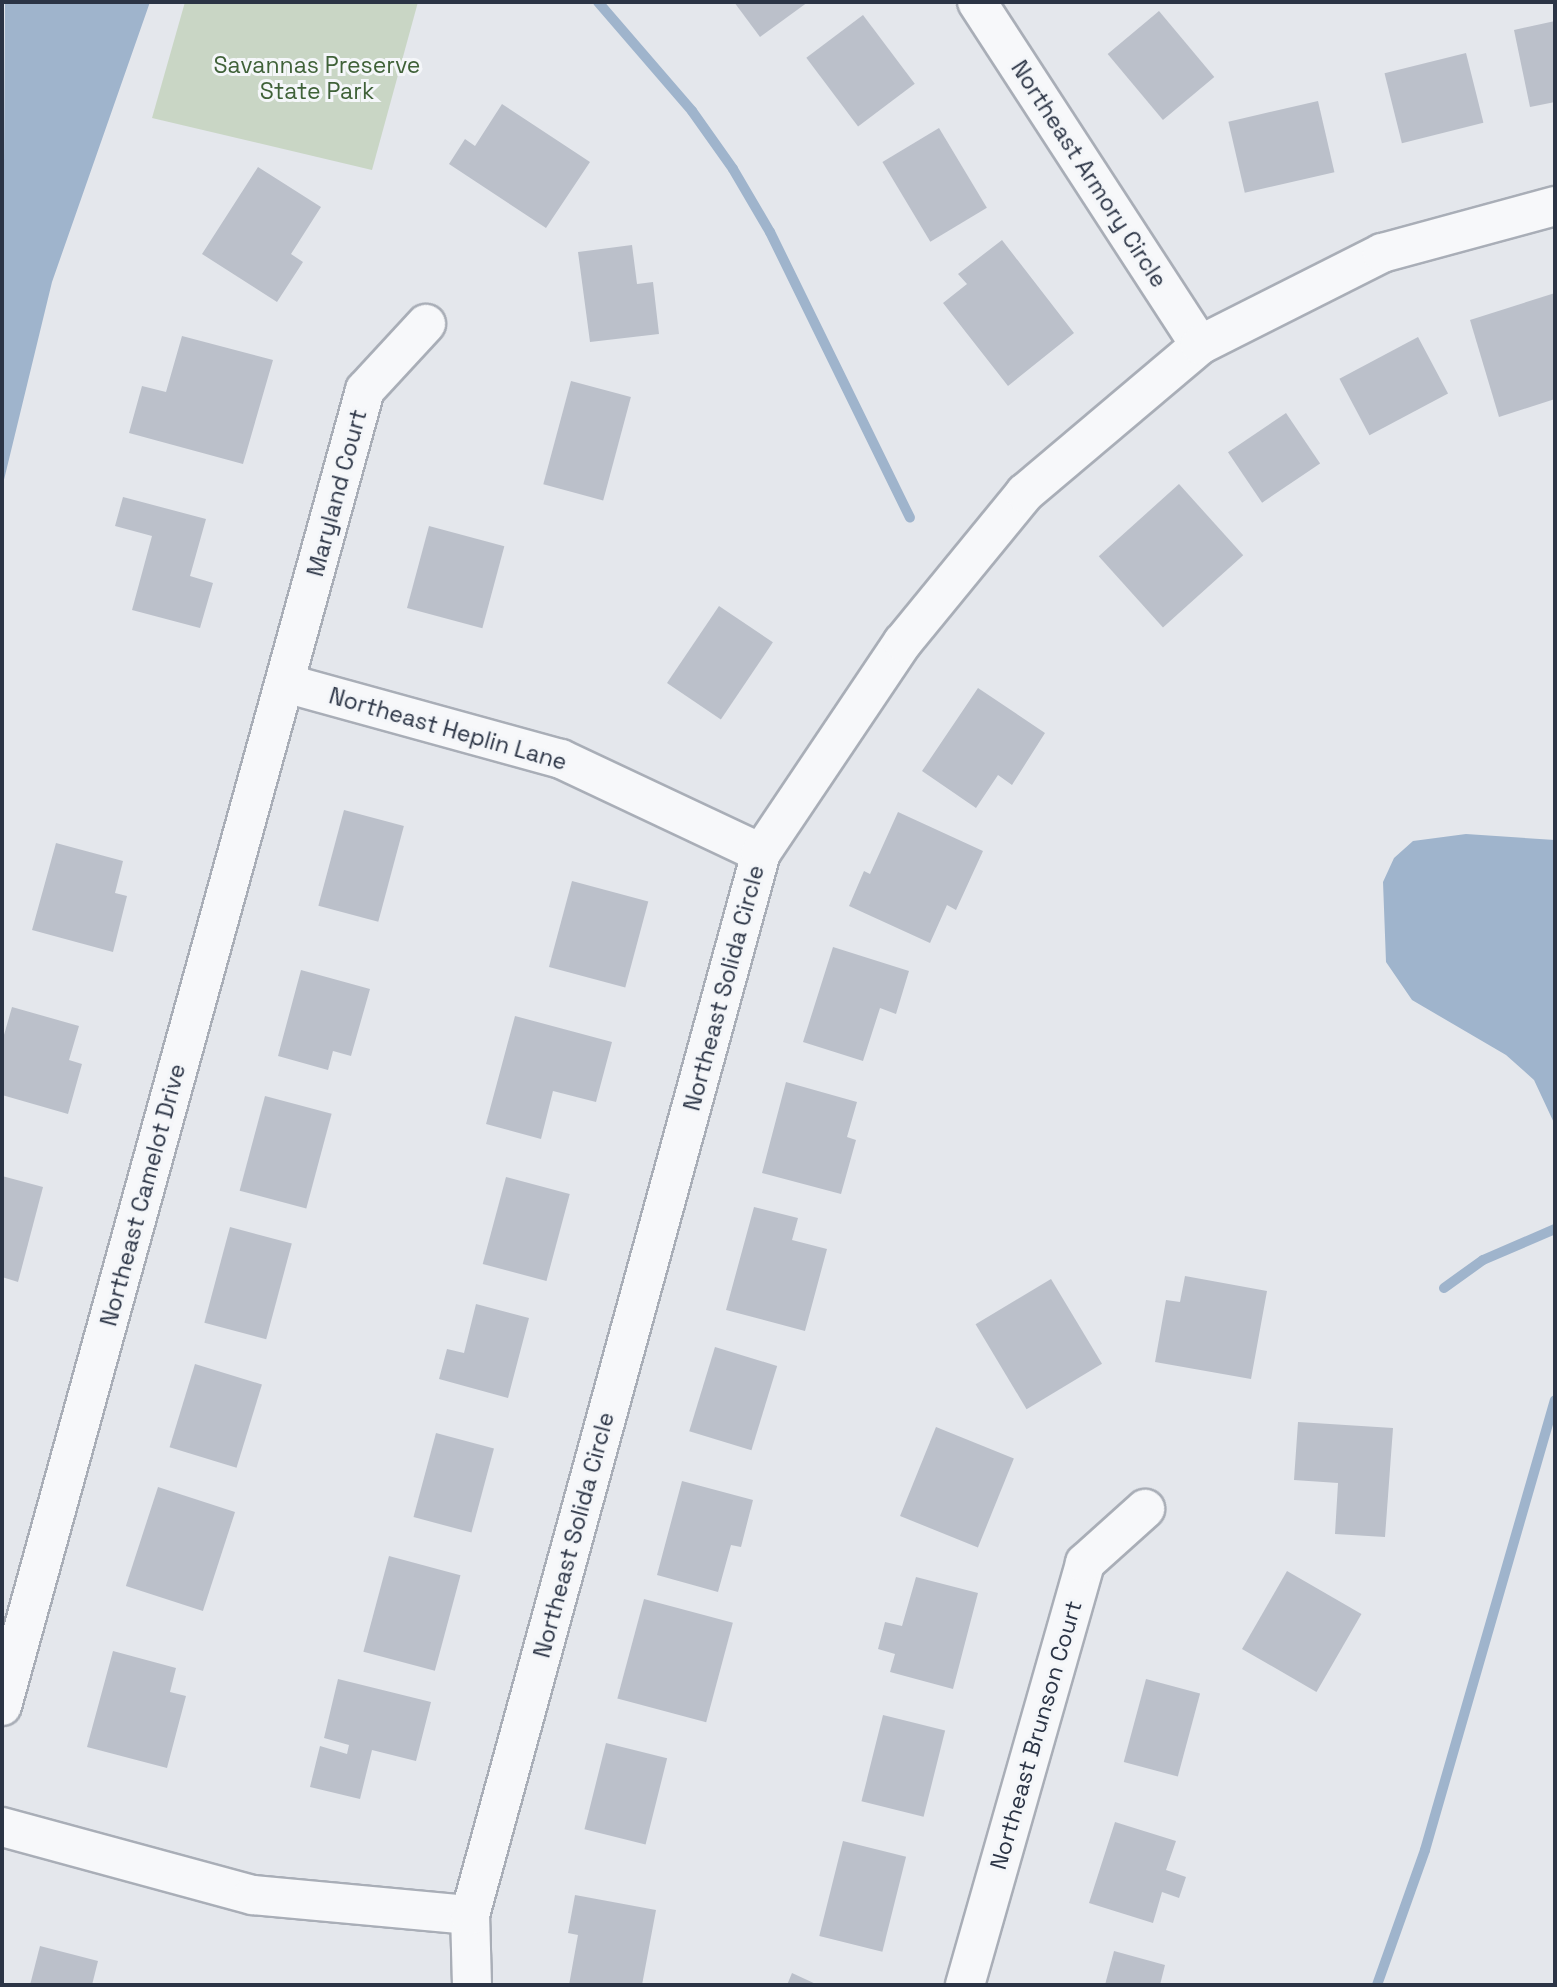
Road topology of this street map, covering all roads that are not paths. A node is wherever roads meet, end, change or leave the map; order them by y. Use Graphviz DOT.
graph roads {
  1 [pos="977,2"];
  2 [pos="1555,206"];
  3 [pos="426,324"];
  4 [pos="1200,345"];
  5 [pos="285,683"];
  6 [pos="761,853"];
  7 [pos="1146,1509"];
  8 [pos="2,1706"];
  9 [pos="2,1828"];
  10 [pos="470,1916"];
  11 [pos="472,1985"];
  12 [pos="965,1985"];
  1 -- 4 [label="street, Northeast Armory Circle"];
  2 -- 4 [label="street, Northeast Solida Circle"];
  3 -- 5 [label="street, Maryland Court"];
  4 -- 6 [label="street, Northeast Solida Circle"];
  5 -- 6 [label="street, Northeast Heplin Lane"];
  5 -- 8 [label="street, Northeast Camelot Drive"];
  6 -- 10 [label="street, Northeast Solida Circle"];
  7 -- 12 [label="street, Northeast Brunson Court"];
  9 -- 10 [label="street"];
  10 -- 11 [label="street, Northeast Solida Circle"];
}
